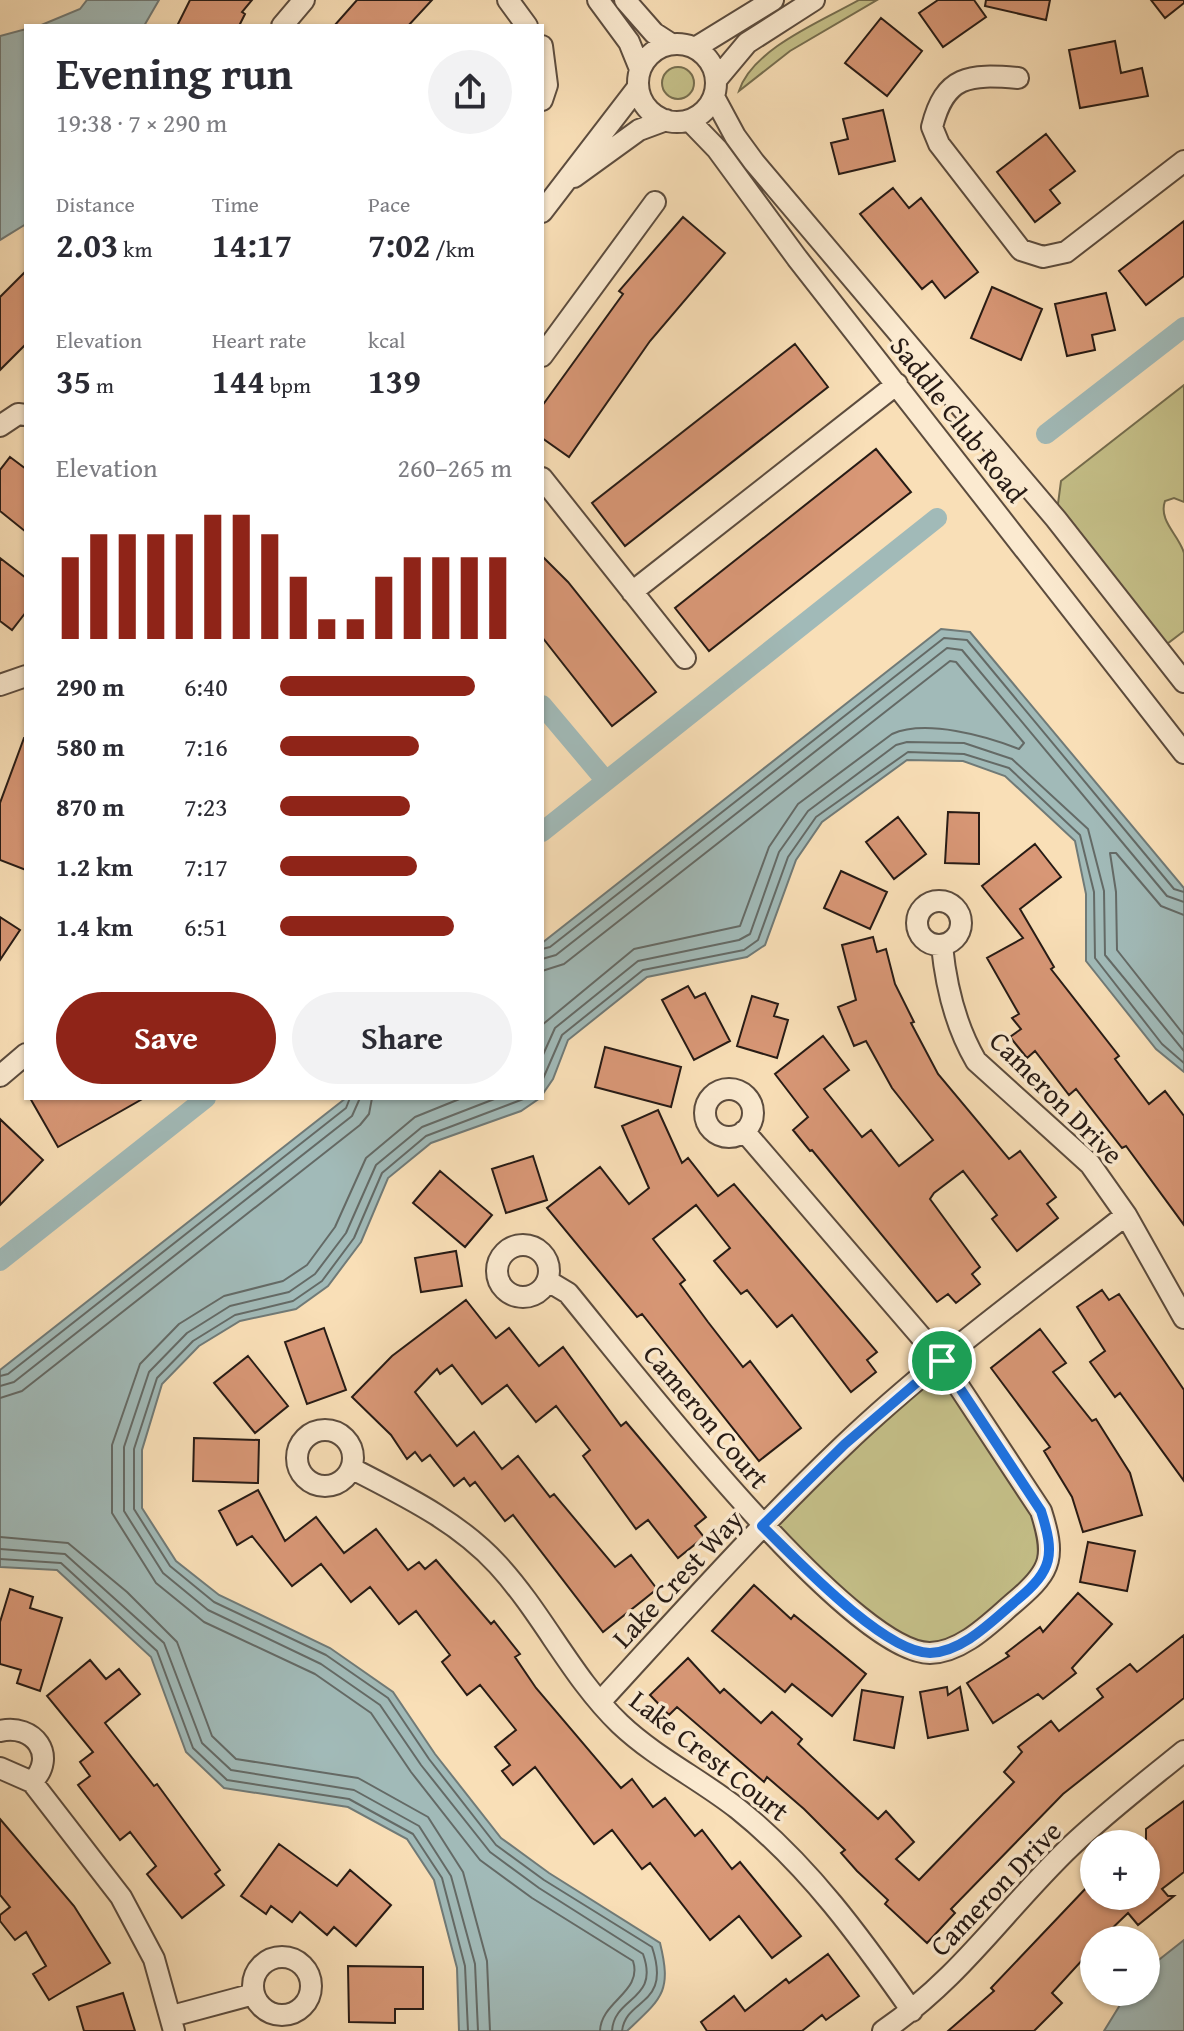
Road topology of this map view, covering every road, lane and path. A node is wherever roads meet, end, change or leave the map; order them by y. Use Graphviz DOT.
graph roads {
  1 [pos="304,0"];
  2 [pos="508,0"];
  3 [pos="598,0"];
  4 [pos="625,0"];
  5 [pos="773,0"];
  6 [pos="814,0"];
  7 [pos="284,24"];
  8 [pos="526,24"];
  9 [pos="671,44"];
  10 [pos="695,48"];
  11 [pos="544,62"];
  12 [pos="639,78"];
  13 [pos="1018,78"];
  14 [pos="715,88"];
  15 [pos="544,94"];
  16 [pos="666,120"];
  17 [pos="689,120"];
  18 [pos="1184,161"];
  19 [pos="561,187"];
  20 [pos="655,202"];
  21 [pos="544,209"];
  22 [pos="544,353"];
  23 [pos="897,384"];
  24 [pos="24,415"];
  25 [pos="0,426"];
  26 [pos="544,481"];
  27 [pos="632,592"];
  28 [pos="685,658"];
  29 [pos="24,677"];
  30 [pos="1184,682"];
  31 [pos="0,685"];
  32 [pos="1184,753"];
  33 [pos="942,946"];
  34 [pos="24,1056"];
  35 [pos="0,1076"];
  36 [pos="744,1131"];
  37 [pos="1126,1215"];
  38 [pos="548,1281"];
  39 [pos="1184,1318"];
  40 [pos="942,1361"];
  41 [pos="351,1468"];
  42 [pos="762,1526"];
  43 [pos="600,1702"];
  44 [pos="0,1731"];
  45 [pos="1184,1751"];
  46 [pos="0,1768"];
  47 [pos="32,1782"];
  48 [pos="254,1994"];
  49 [pos="912,2011"];
  50 [pos="173,2024"];
  51 [pos="883,2031"];
  1 -- 7 [label="street"];
  2 -- 8 [label="street"];
  3 -- 12 [label="street"];
  4 -- 9 [label="street"];
  5 -- 10 [label="street"];
  6 -- 14 [label="street"];
  9 -- 10 [label="street"];
  9 -- 12 [label="street"];
  10 -- 14 [label="street"];
  11 -- 15 [label="street"];
  12 -- 16 [label="street"];
  12 -- 19 [label="street"];
  13 -- 18 [label="street"];
  14 -- 17 [label="street"];
  14 -- 30 [label="street, Saddle Club Road"];
  16 -- 17 [label="street"];
  16 -- 19 [label="street"];
  17 -- 23 [label="street, Saddle Club Road"];
  19 -- 21 [label="street"];
  20 -- 22 [label="street"];
  23 -- 27 [label="street"];
  23 -- 32 [label="street, Saddle Club Road"];
  24 -- 25 [label="street"];
  26 -- 27 [label="street"];
  27 -- 28 [label="street"];
  29 -- 31 [label="street"];
  33 -- 37 [label="street, Cameron Drive"];
  34 -- 35 [label="street"];
  36 -- 40 [label="street, Cameron Court"];
  37 -- 39 [label="street, Cameron Drive"];
  37 -- 40 [label="street, Lake Crest Way"];
  38 -- 42 [label="street, Cameron Court"];
  40 -- 42 [label="street, Lake Crest Way"];
  40 -- 42 [label="street, Cameron Court"];
  41 -- 43 [label="street, Lake Crest Court"];
  42 -- 43 [label="street, Lake Crest Way"];
  43 -- 49 [label="street, Lake Crest Court"];
  44 -- 47 [label="street"];
  45 -- 49 [label="street, Cameron Drive"];
  46 -- 47 [label="street"];
  47 -- 50 [label="street"];
  48 -- 50 [label="street"];
  49 -- 51 [label="street, Cameron Drive"];
}
